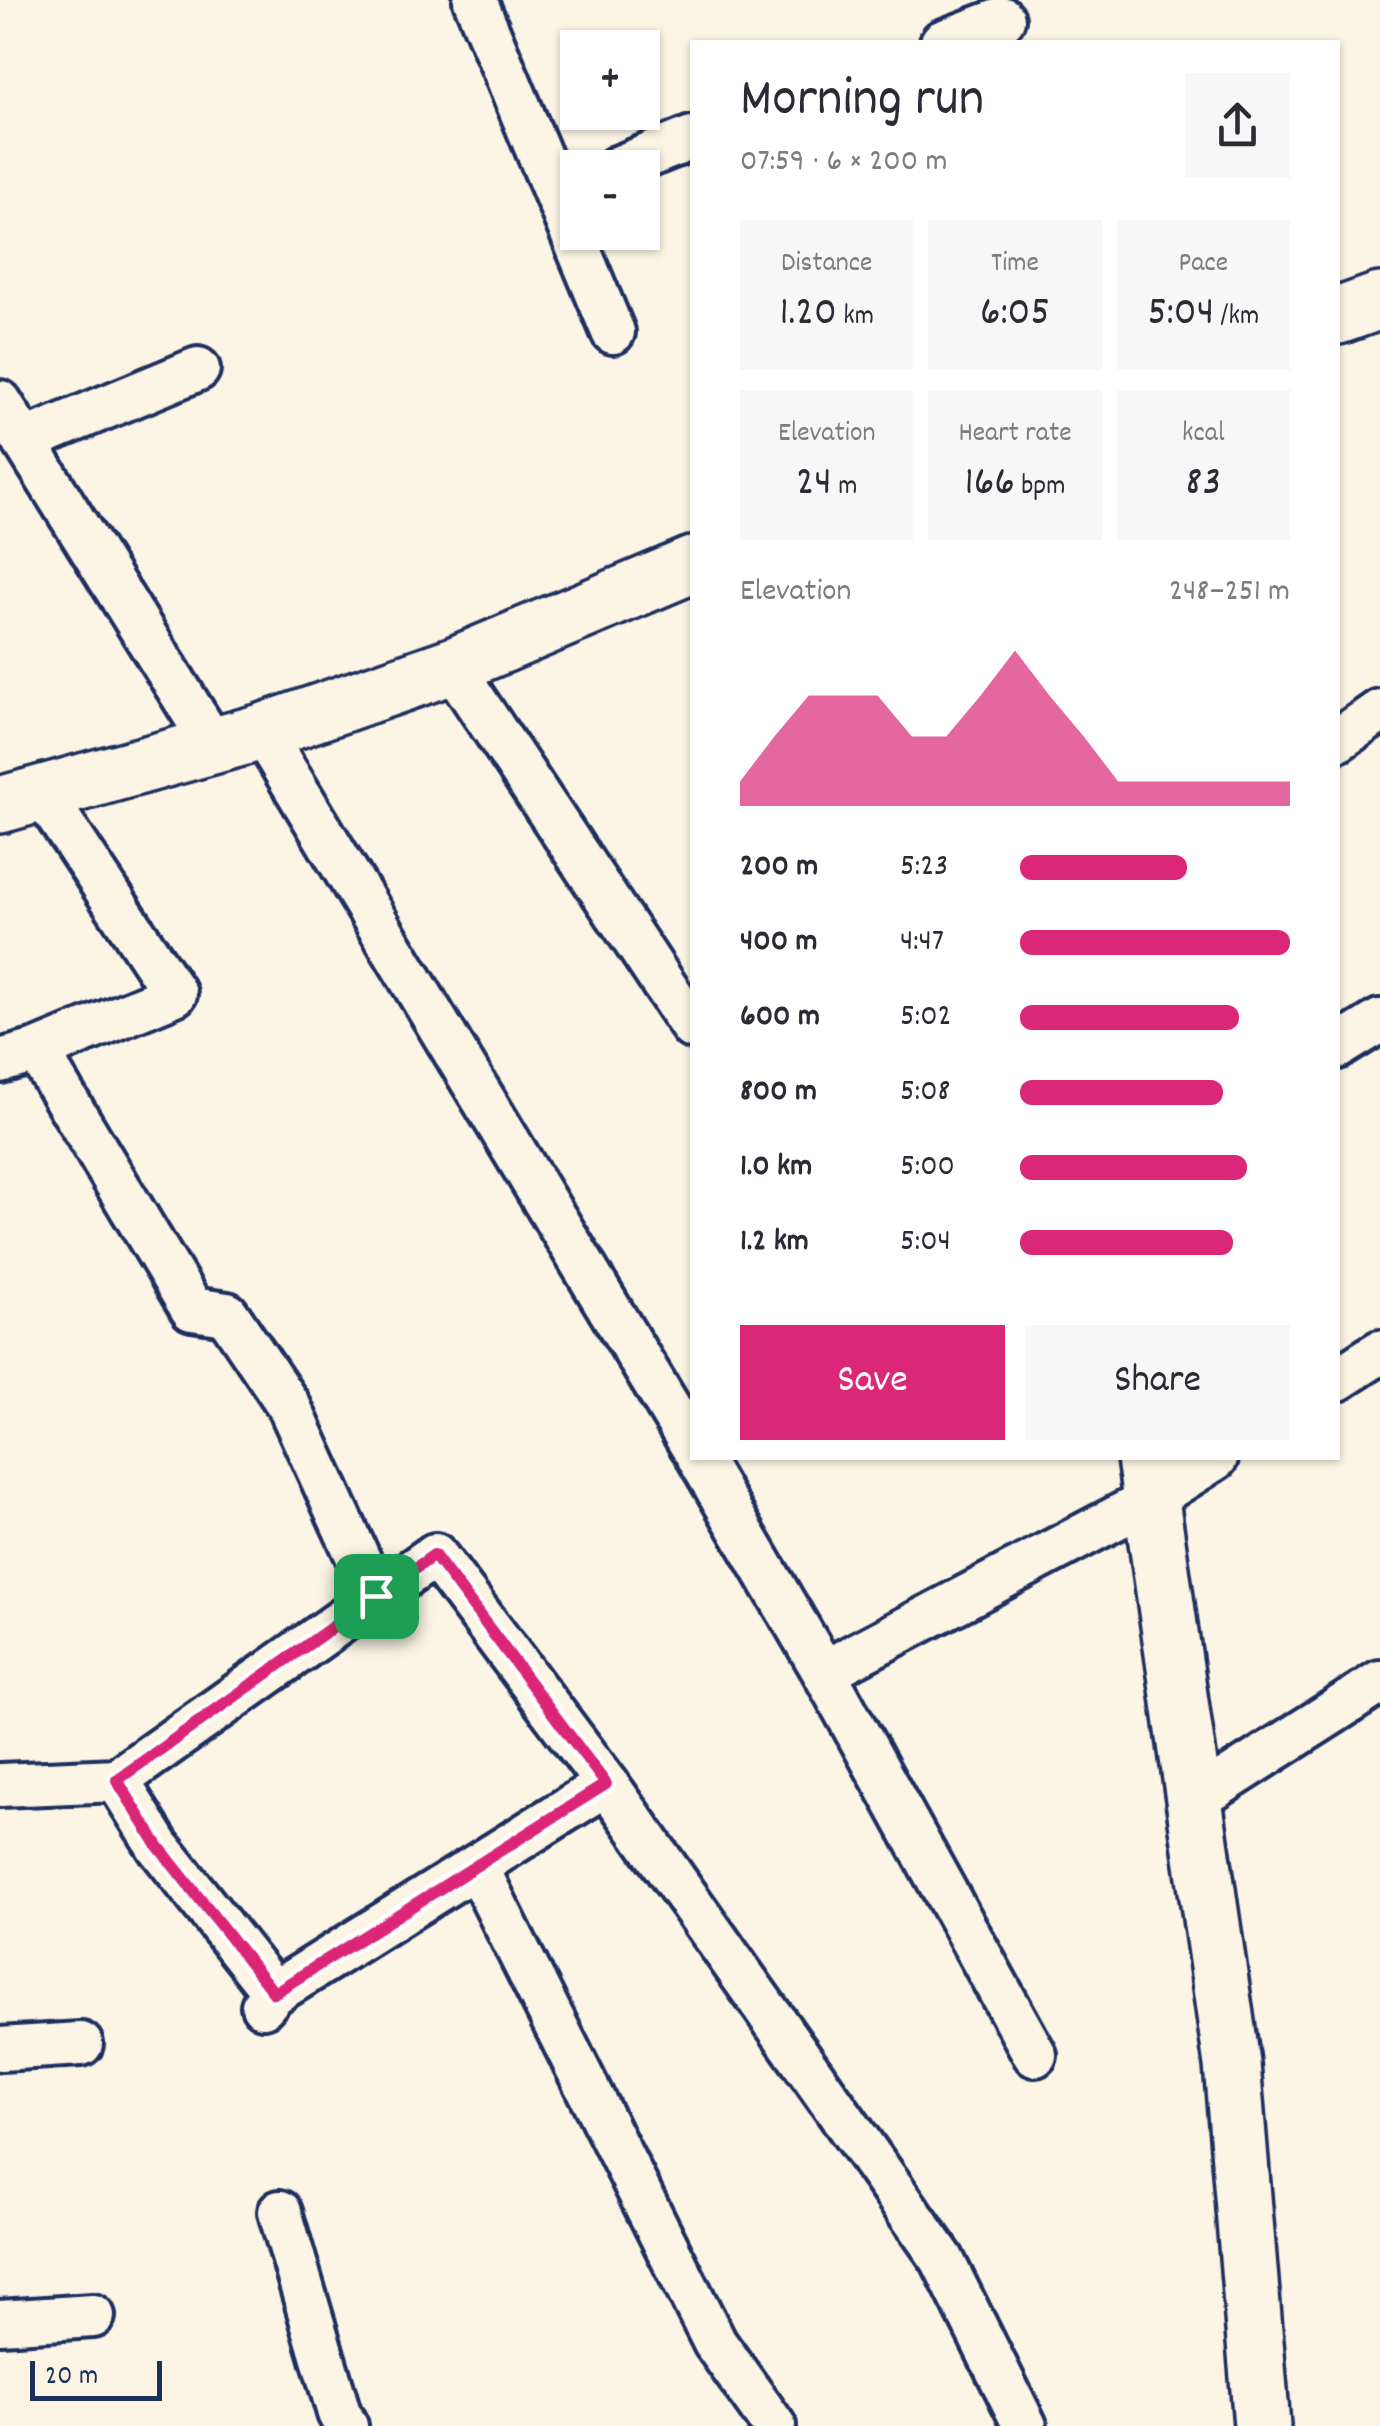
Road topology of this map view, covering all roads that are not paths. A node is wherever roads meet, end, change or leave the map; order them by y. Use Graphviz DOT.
graph roads {
  1 [pos="475,0"];
  2 [pos="1003,21"];
  3 [pos="948,40"];
  4 [pos="690,139"];
  5 [pos="660,151"];
  6 [pos="560,175"];
  7 [pos="586,250"];
  8 [pos="1380,300"];
  9 [pos="1340,315"];
  10 [pos="613,332"];
  11 [pos="198,368"];
  12 [pos="0,402"];
  13 [pos="24,441"];
  14 [pos="690,566"];
  15 [pos="452,666"];
  16 [pos="238,739"];
  17 [pos="21,799"];
  18 [pos="1380,1021"];
  19 [pos="690,1024"];
  20 [pos="1340,1046"];
  21 [pos="19,1056"];
  22 [pos="1380,1352"];
  23 [pos="1340,1378"];
  24 [pos="690,1439"];
  25 [pos="702,1460"];
  26 [pos="1209,1460"];
  27 [pos="1148,1478"];
  28 [pos="376,1596"];
  29 [pos="824,1672"];
  30 [pos="1380,1682"];
  31 [pos="117,1780"];
  32 [pos="606,1784"];
  33 [pos="0,1785"];
  34 [pos="1194,1801"];
  35 [pos="476,1866"];
  36 [pos="81,2044"];
  37 [pos="0,2049"];
  38 [pos="1035,2055"];
  39 [pos="280,2212"];
  40 [pos="93,2316"];
  41 [pos="0,2322"];
  42 [pos="346,2426"];
  43 [pos="774,2426"];
  44 [pos="1026,2426"];
  45 [pos="1262,2426"];
  1 -- 6 [label="street"];
  2 -- 3 [label="street"];
  4 -- 5 [label="street"];
  7 -- 10 [label="street"];
  8 -- 9 [label="street"];
  11 -- 13 [label="street"];
  12 -- 13 [label="street"];
  13 -- 16 [label="street"];
  14 -- 15 [label="street"];
  15 -- 16 [label="street"];
  15 -- 19 [label="street"];
  16 -- 17 [label="street"];
  16 -- 24 [label="street"];
  17 -- 21 [label="street"];
  18 -- 20 [label="street"];
  21 -- 28 [label="street"];
  22 -- 23 [label="street"];
  25 -- 29 [label="street"];
  26 -- 27 [label="street"];
  27 -- 29 [label="street"];
  27 -- 34 [label="street"];
  28 -- 31 [label="street"];
  28 -- 32 [label="street"];
  29 -- 38 [label="street"];
  30 -- 34 [label="street"];
  31 -- 33 [label="street"];
  31 -- 35 [label="street"];
  32 -- 35 [label="street"];
  32 -- 44 [label="street"];
  34 -- 45 [label="street"];
  35 -- 43 [label="street"];
  36 -- 37 [label="street"];
  39 -- 42 [label="street"];
  40 -- 41 [label="street"];
}
